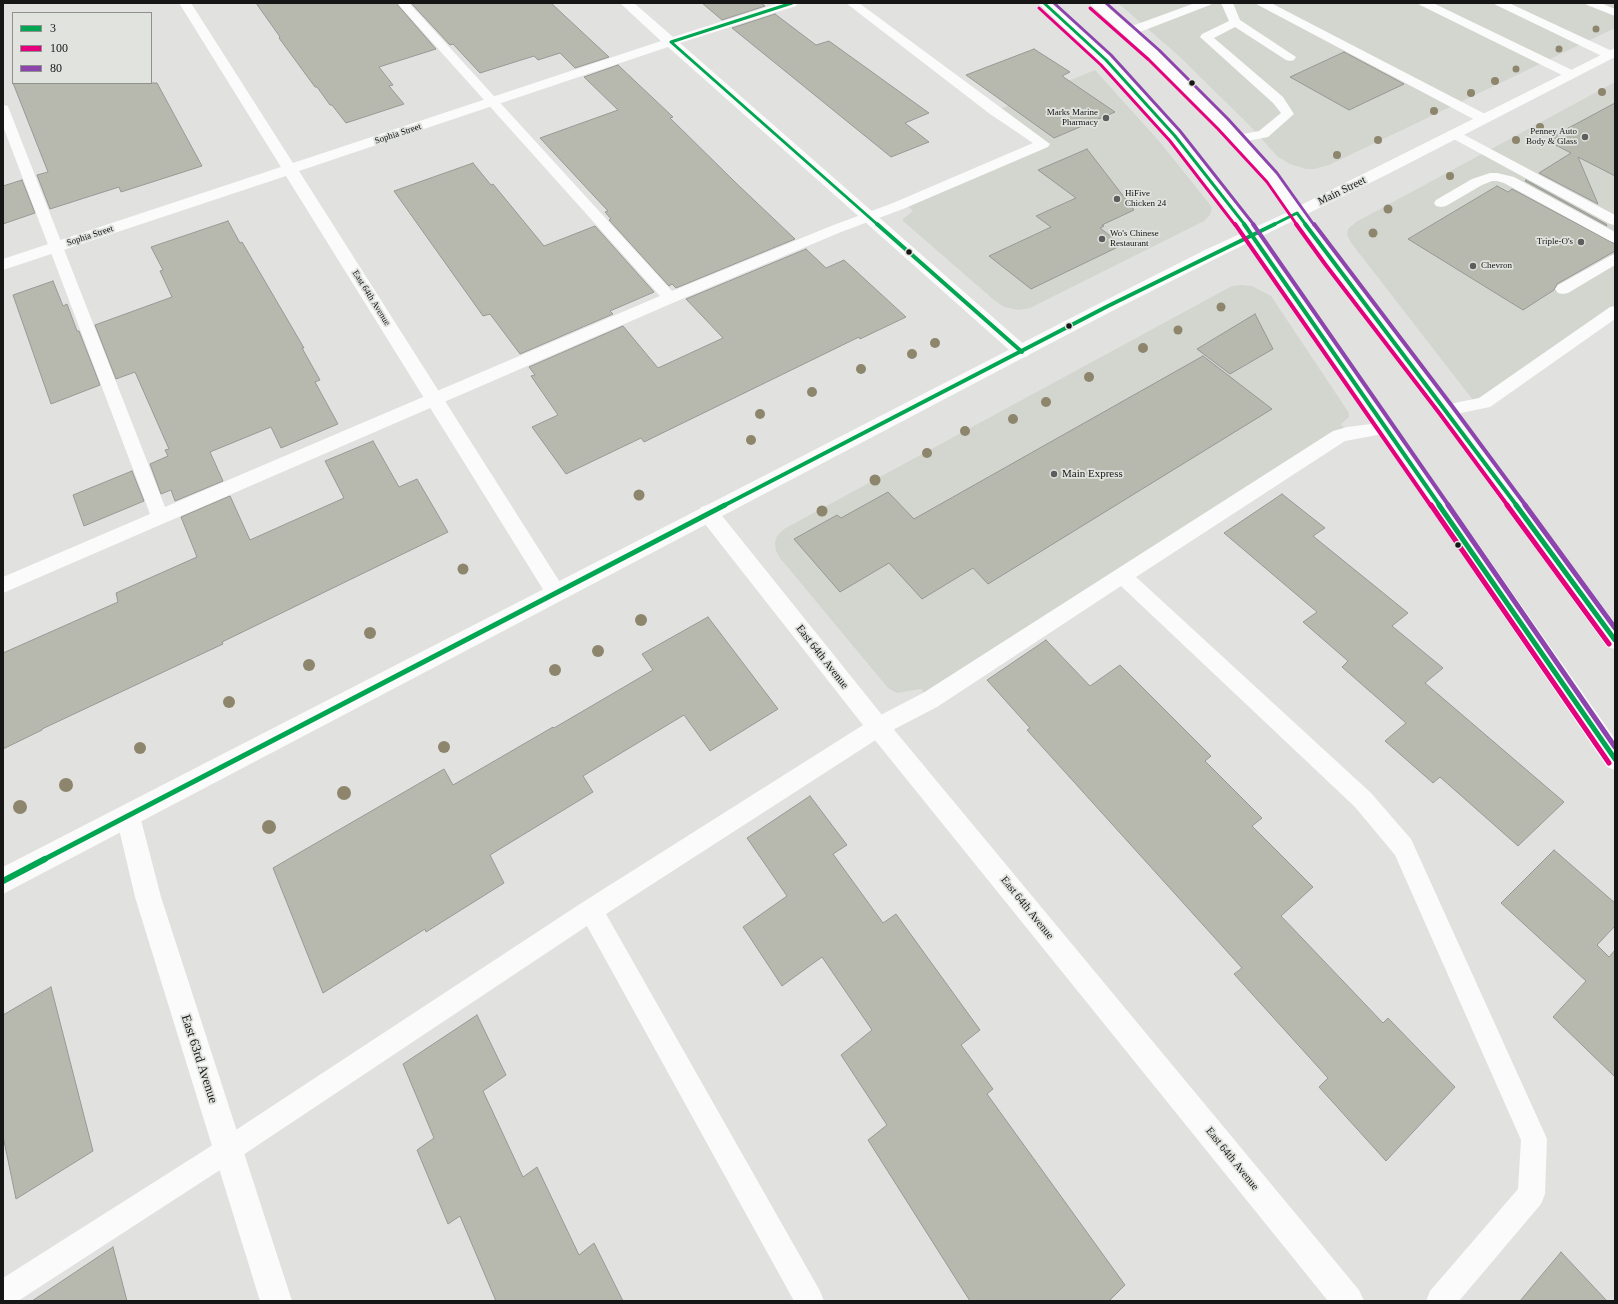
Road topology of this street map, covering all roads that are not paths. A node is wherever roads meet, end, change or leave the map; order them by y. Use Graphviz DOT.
graph roads {
  1 [pos="185,3"];
  2 [pos="403,3"];
  3 [pos="626,3"];
  4 [pos="792,3"];
  5 [pos="852,3"];
  6 [pos="1044,3"];
  7 [pos="1095,3"];
  8 [pos="1206,3"];
  9 [pos="1227,3"];
  10 [pos="1262,3"];
  11 [pos="1424,3"];
  12 [pos="1500,3"];
  13 [pos="1591,3"];
  14 [pos="1615,13"];
  15 [pos="1236,22"];
  16 [pos="1128,32"];
  17 [pos="671,42"];
  18 [pos="1613,53"];
  19 [pos="1290,57"];
  20 [pos="1570,74"];
  21 [pos="493,102"];
  22 [pos="3,109"];
  23 [pos="1484,119"];
  24 [pos="1455,134"];
  25 [pos="1237,139"];
  26 [pos="290,169"];
  27 [pos="1441,203"];
  28 [pos="1297,213"];
  29 [pos="870,217"];
  30 [pos="1615,221"];
  31 [pos="1252,234"];
  32 [pos="1615,238"];
  33 [pos="57,247"];
  34 [pos="1615,259"];
  35 [pos="3,265"];
  36 [pos="1563,289"];
  37 [pos="670,298"];
  38 [pos="1615,311"];
  39 [pos="1022,352"];
  40 [pos="434,399"];
  41 [pos="1446,410"];
  42 [pos="1387,428"];
  43 [pos="708,514"];
  44 [pos="160,517"];
  45 [pos="1123,576"];
  46 [pos="3,585"];
  47 [pos="556,593"];
  48 [pos="1615,640"];
  49 [pos="878,727"];
  50 [pos="1615,759"];
  51 [pos="128,816"];
  52 [pos="3,881"];
  53 [pos="591,910"];
  54 [pos="228,1150"];
  55 [pos="3,1294"];
  56 [pos="276,1301"];
  57 [pos="810,1301"];
  58 [pos="1348,1301"];
  59 [pos="1440,1301"];
  1 -- 26 [label="street, East 64th Avenue"];
  2 -- 21 [label="lane"];
  3 -- 17 [label="street"];
  4 -- 17 [label="street, Sophia Street"];
  5 -- 29 [label="lane"];
  6 -- 31 [label="street"];
  7 -- 16 [label="street"];
  8 -- 16 [label="lane"];
  9 -- 15 [label="lane"];
  10 -- 23 [label="lane"];
  11 -- 20 [label="lane"];
  12 -- 18 [label="lane"];
  13 -- 14 [label="lane"];
  15 -- 19 [label="lane"];
  15 -- 25 [label="lane"];
  16 -- 25 [label="street"];
  17 -- 21 [label="street, Sophia Street"];
  17 -- 29 [label="street"];
  18 -- 20 [label="street, Main Street"];
  20 -- 23 [label="street, Main Street"];
  21 -- 26 [label="street, Sophia Street"];
  21 -- 37 [label="lane"];
  22 -- 33 [label="lane"];
  23 -- 24 [label="street, Main Street"];
  24 -- 28 [label="street, Main Street"];
  24 -- 30 [label="lane"];
  25 -- 28 [label="street"];
  26 -- 33 [label="street, Sophia Street"];
  26 -- 40 [label="street, East 64th Avenue"];
  27 -- 32 [label="lane"];
  28 -- 31 [label="street, Main Street"];
  28 -- 41 [label="street"];
  29 -- 37 [label="lane"];
  29 -- 39 [label="street"];
  31 -- 39 [label="street, Main Street"];
  31 -- 42 [label="street"];
  33 -- 35 [label="street, Sophia Street"];
  33 -- 44 [label="lane"];
  34 -- 36 [label="lane"];
  37 -- 40 [label="lane"];
  38 -- 41 [label="lane"];
  39 -- 43 [label="street, Main Street"];
  40 -- 44 [label="lane"];
  40 -- 47 [label="street, East 64th Avenue"];
  41 -- 48 [label="street"];
  42 -- 45 [label="lane"];
  42 -- 50 [label="street"];
  43 -- 47 [label="street, Main Street"];
  43 -- 49 [label="street, East 64th Avenue"];
  44 -- 46 [label="lane"];
  45 -- 49 [label="lane"];
  45 -- 59 [label="lane"];
  47 -- 51 [label="street, Main Street"];
  49 -- 53 [label="lane"];
  49 -- 58 [label="street, East 64th Avenue"];
  51 -- 52 [label="street, Main Street"];
  51 -- 54 [label="street, East 63rd Avenue"];
  53 -- 54 [label="lane"];
  53 -- 57 [label="lane"];
  54 -- 55 [label="lane"];
  54 -- 56 [label="street, East 63rd Avenue"];
}
